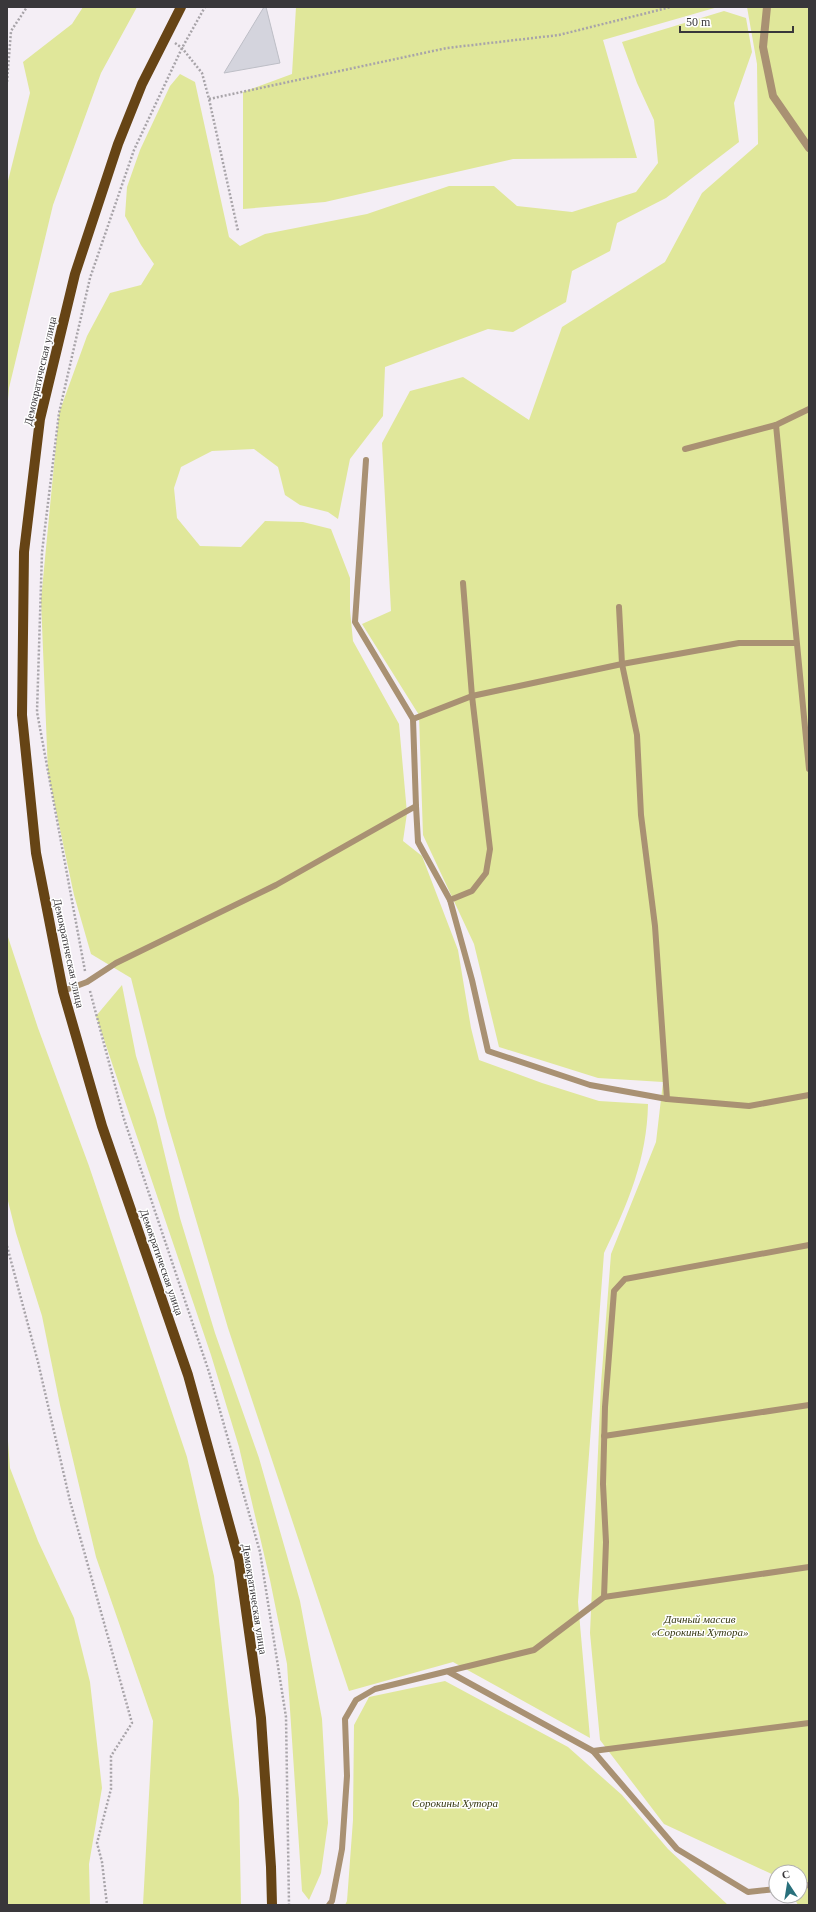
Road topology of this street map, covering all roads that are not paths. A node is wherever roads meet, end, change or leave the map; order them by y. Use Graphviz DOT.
graph roads {
  1 [pos="181,7"];
  2 [pos="768,7"];
  3 [pos="809,148"];
  4 [pos="809,409"];
  5 [pos="776,424"];
  6 [pos="685,449"];
  7 [pos="366,460"];
  8 [pos="463,584"];
  9 [pos="619,607"];
  10 [pos="796,643"];
  11 [pos="622,664"];
  12 [pos="472,696"];
  13 [pos="806,699"];
  14 [pos="413,719"];
  15 [pos="809,769"];
  16 [pos="416,806"];
  17 [pos="450,900"];
  18 [pos="63,991"];
  19 [pos="809,1095"];
  20 [pos="667,1099"];
  21 [pos="809,1245"];
  22 [pos="809,1405"];
  23 [pos="604,1436"];
  24 [pos="809,1567"];
  25 [pos="604,1597"];
  26 [pos="449,1672"];
  27 [pos="809,1723"];
  28 [pos="593,1752"];
  29 [pos="768,1890"];
  30 [pos="272,1905"];
  31 [pos="329,1905"];
  1 -- 18 [label="main road, Демократическая улица"];
  2 -- 3 [label="street"];
  4 -- 5 [label="lane"];
  5 -- 6 [label="lane"];
  5 -- 10 [label="lane"];
  7 -- 14 [label="lane"];
  8 -- 12 [label="lane"];
  9 -- 11 [label="lane"];
  10 -- 11 [label="lane"];
  10 -- 13 [label="lane"];
  11 -- 12 [label="lane"];
  11 -- 20 [label="lane"];
  12 -- 14 [label="lane"];
  12 -- 17 [label="lane"];
  13 -- 15 [label="lane"];
  14 -- 16 [label="lane"];
  16 -- 17 [label="lane"];
  16 -- 18 [label="lane"];
  17 -- 20 [label="lane"];
  18 -- 30 [label="main road, Демократическая улица"];
  19 -- 20 [label="lane"];
  21 -- 23 [label="lane"];
  22 -- 23 [label="lane"];
  23 -- 25 [label="lane"];
  24 -- 25 [label="lane"];
  25 -- 26 [label="lane"];
  26 -- 28 [label="lane"];
  26 -- 31 [label="lane"];
  27 -- 28 [label="lane"];
  28 -- 29 [label="lane"];
}
